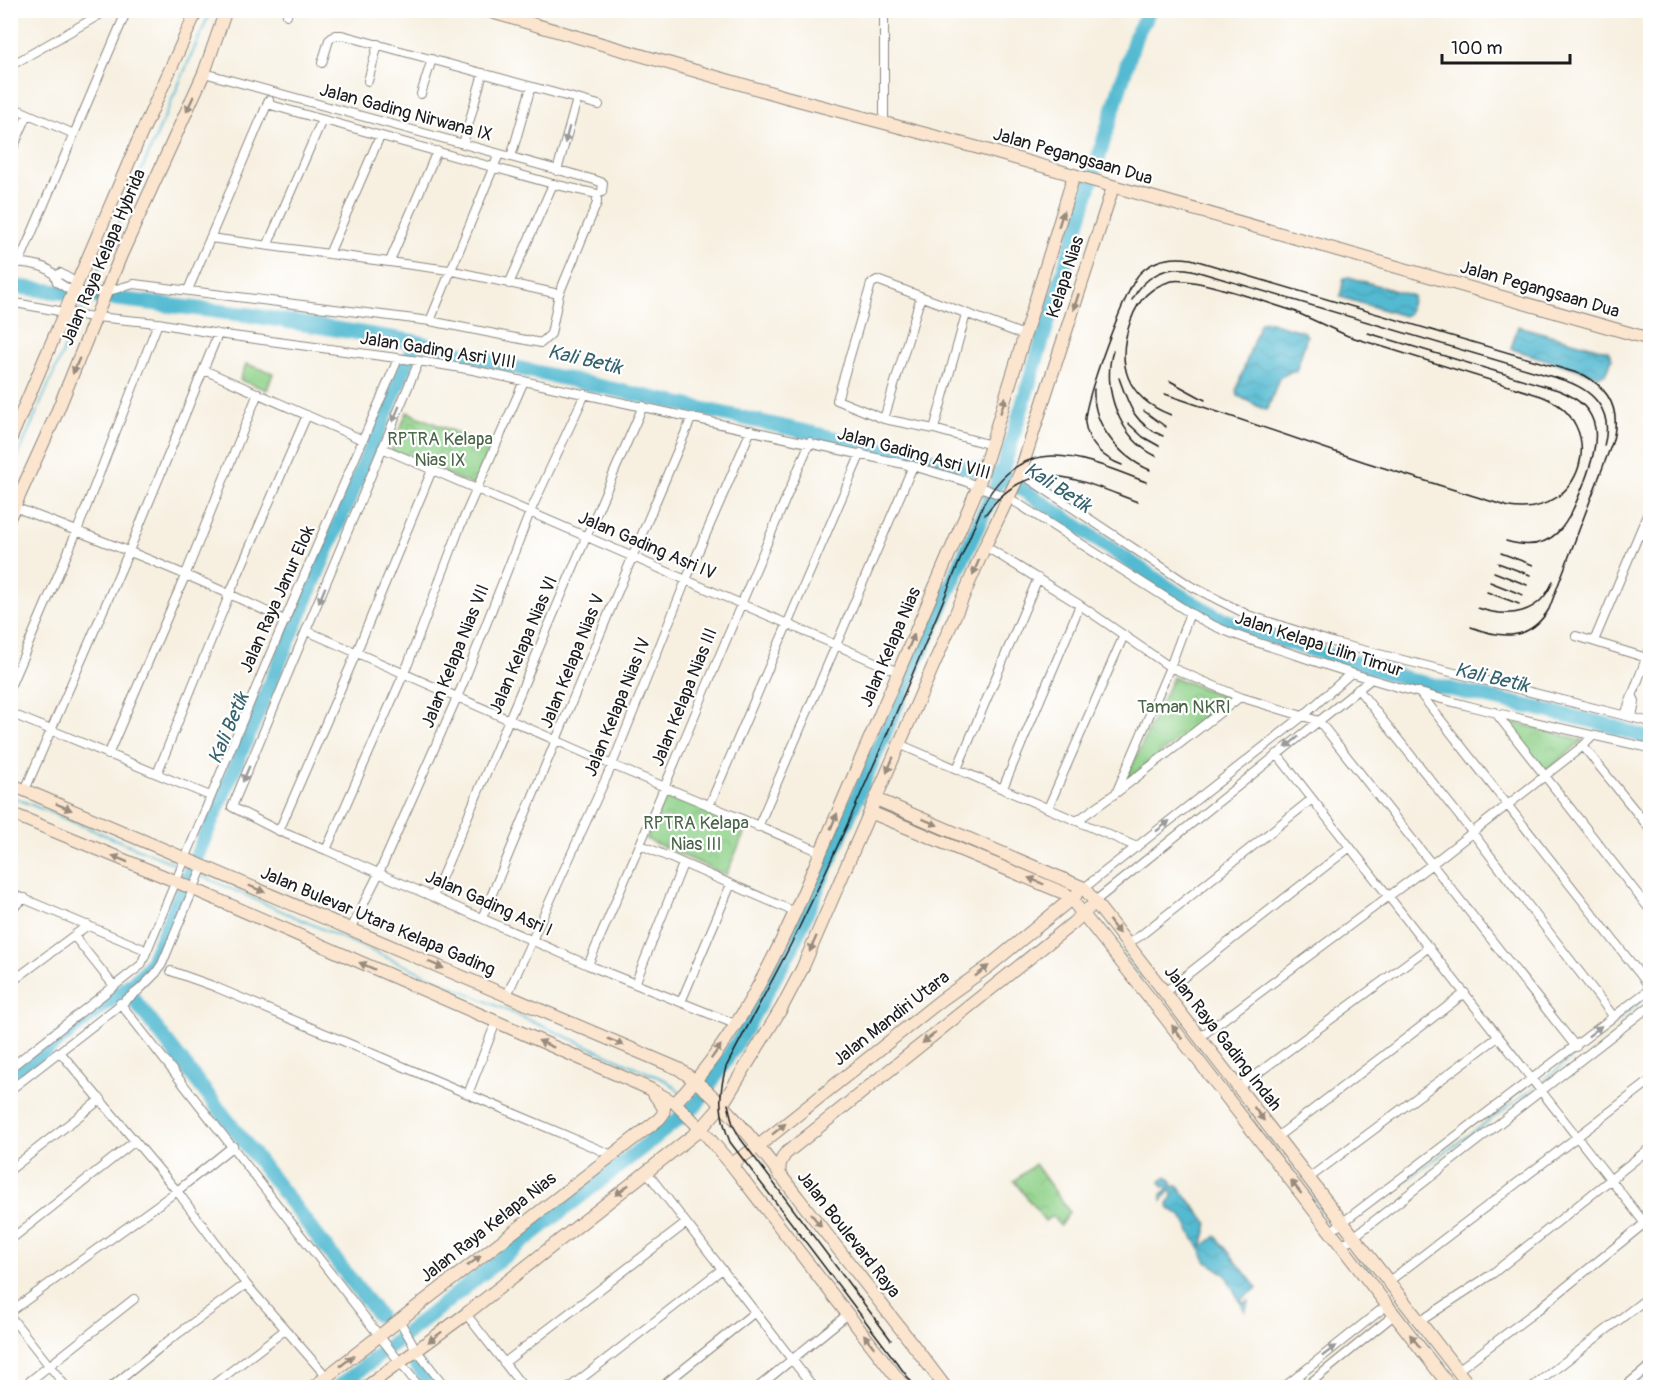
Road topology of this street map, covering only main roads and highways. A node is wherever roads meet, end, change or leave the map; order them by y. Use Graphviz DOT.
graph roads {
  1 [pos="197,10"];
  2 [pos="226,10"];
  3 [pos="484,10"];
  4 [pos="1076,176"];
  5 [pos="1110,186"];
  6 [pos="1650,339"];
  7 [pos="10,440"];
  8 [pos="12,511"];
  9 [pos="10,784"];
  10 [pos="876,799"];
  11 [pos="870,812"];
  12 [pos="10,813"];
  13 [pos="1084,888"];
  14 [pos="1071,899"];
  15 [pos="1094,902"];
  16 [pos="1084,913"];
  17 [pos="961,987"];
  18 [pos="947,996"];
  19 [pos="973,1003"];
  20 [pos="961,1013"];
  21 [pos="695,1084"];
  22 [pos="650,1089"];
  23 [pos="679,1104"];
  24 [pos="722,1105"];
  25 [pos="698,1126"];
  26 [pos="757,1147"];
  27 [pos="732,1164"];
  28 [pos="779,1174"];
  29 [pos="1348,1242"];
  30 [pos="312,1388"];
  31 [pos="365,1388"];
  32 [pos="905,1388"];
  33 [pos="946,1388"];
  34 [pos="1451,1388"];
  35 [pos="1472,1388"];
  1 -- 7 [label="main road, Jalan Raya Kelapa Hybrida"];
  2 -- 8 [label="main road, Jalan Raya Kelapa Hybrida, one-way"];
  3 -- 4 [label="main road, Jalan Pegangsaan Dua"];
  4 -- 5 [label="main road, Jalan Pegangsaan Dua"];
  21 -- 4 [label="main road, Jalan Kelapa Nias, one-way"];
  5 -- 6 [label="main road, Jalan Pegangsaan Dua"];
  5 -- 10 [label="main road, Kelapa Nias, one-way"];
  9 -- 21 [label="main road, Jalan Bulevar Utara Kelapa Gading, one-way"];
  10 -- 11 [label="main road"];
  10 -- 13 [label="main road, one-way"];
  14 -- 11 [label="main road, Jalan Raya Gading Indah, one-way"];
  11 -- 24 [label="main road, one-way"];
  22 -- 12 [label="main road, one-way"];
  13 -- 14 [label="main road, Jalan Mandiri Utara"];
  13 -- 15 [label="main road, Jalan Raya Gading Indah"];
  14 -- 16 [label="main road, Jalan Raya Gading Indah"];
  17 -- 14 [label="main road, Jalan Mandiri Utara, one-way"];
  15 -- 16 [label="main road"];
  15 -- 29 [label="main road, Jalan Raya Gading Indah, one-way"];
  16 -- 19 [label="main road"];
  29 -- 16 [label="main road, Jalan Raya Gading Indah, one-way"];
  17 -- 18 [label="main road, Jalan Mandiri Utara"];
  17 -- 19 [label="main road"];
  18 -- 20 [label="main road"];
  26 -- 18 [label="main road, Jalan Mandiri Utara, one-way"];
  19 -- 20 [label="main road"];
  20 -- 28 [label="main road, one-way"];
  21 -- 23 [label="main road, Jalan Kelapa Nias"];
  21 -- 24 [label="main road, Jalan Bulevar Utara Kelapa Gading"];
  22 -- 23 [label="main road"];
  30 -- 22 [label="main road, Jalan Raya Kelapa Nias, one-way"];
  23 -- 25 [label="main road"];
  24 -- 25 [label="main road"];
  24 -- 26 [label="main road, Jalan Boulevard Raya"];
  25 -- 27 [label="main road"];
  25 -- 31 [label="main road, one-way"];
  26 -- 27 [label="main road, Jalan Mandiri Utara"];
  26 -- 28 [label="main road, Jalan Boulevard Raya"];
  32 -- 27 [label="main road, one-way"];
  28 -- 33 [label="main road, Jalan Boulevard Raya, one-way"];
  34 -- 29 [label="main road, Jalan Raya Gading Indah, one-way"];
  29 -- 35 [label="main road, Jalan Raya Gading Indah"];
}
